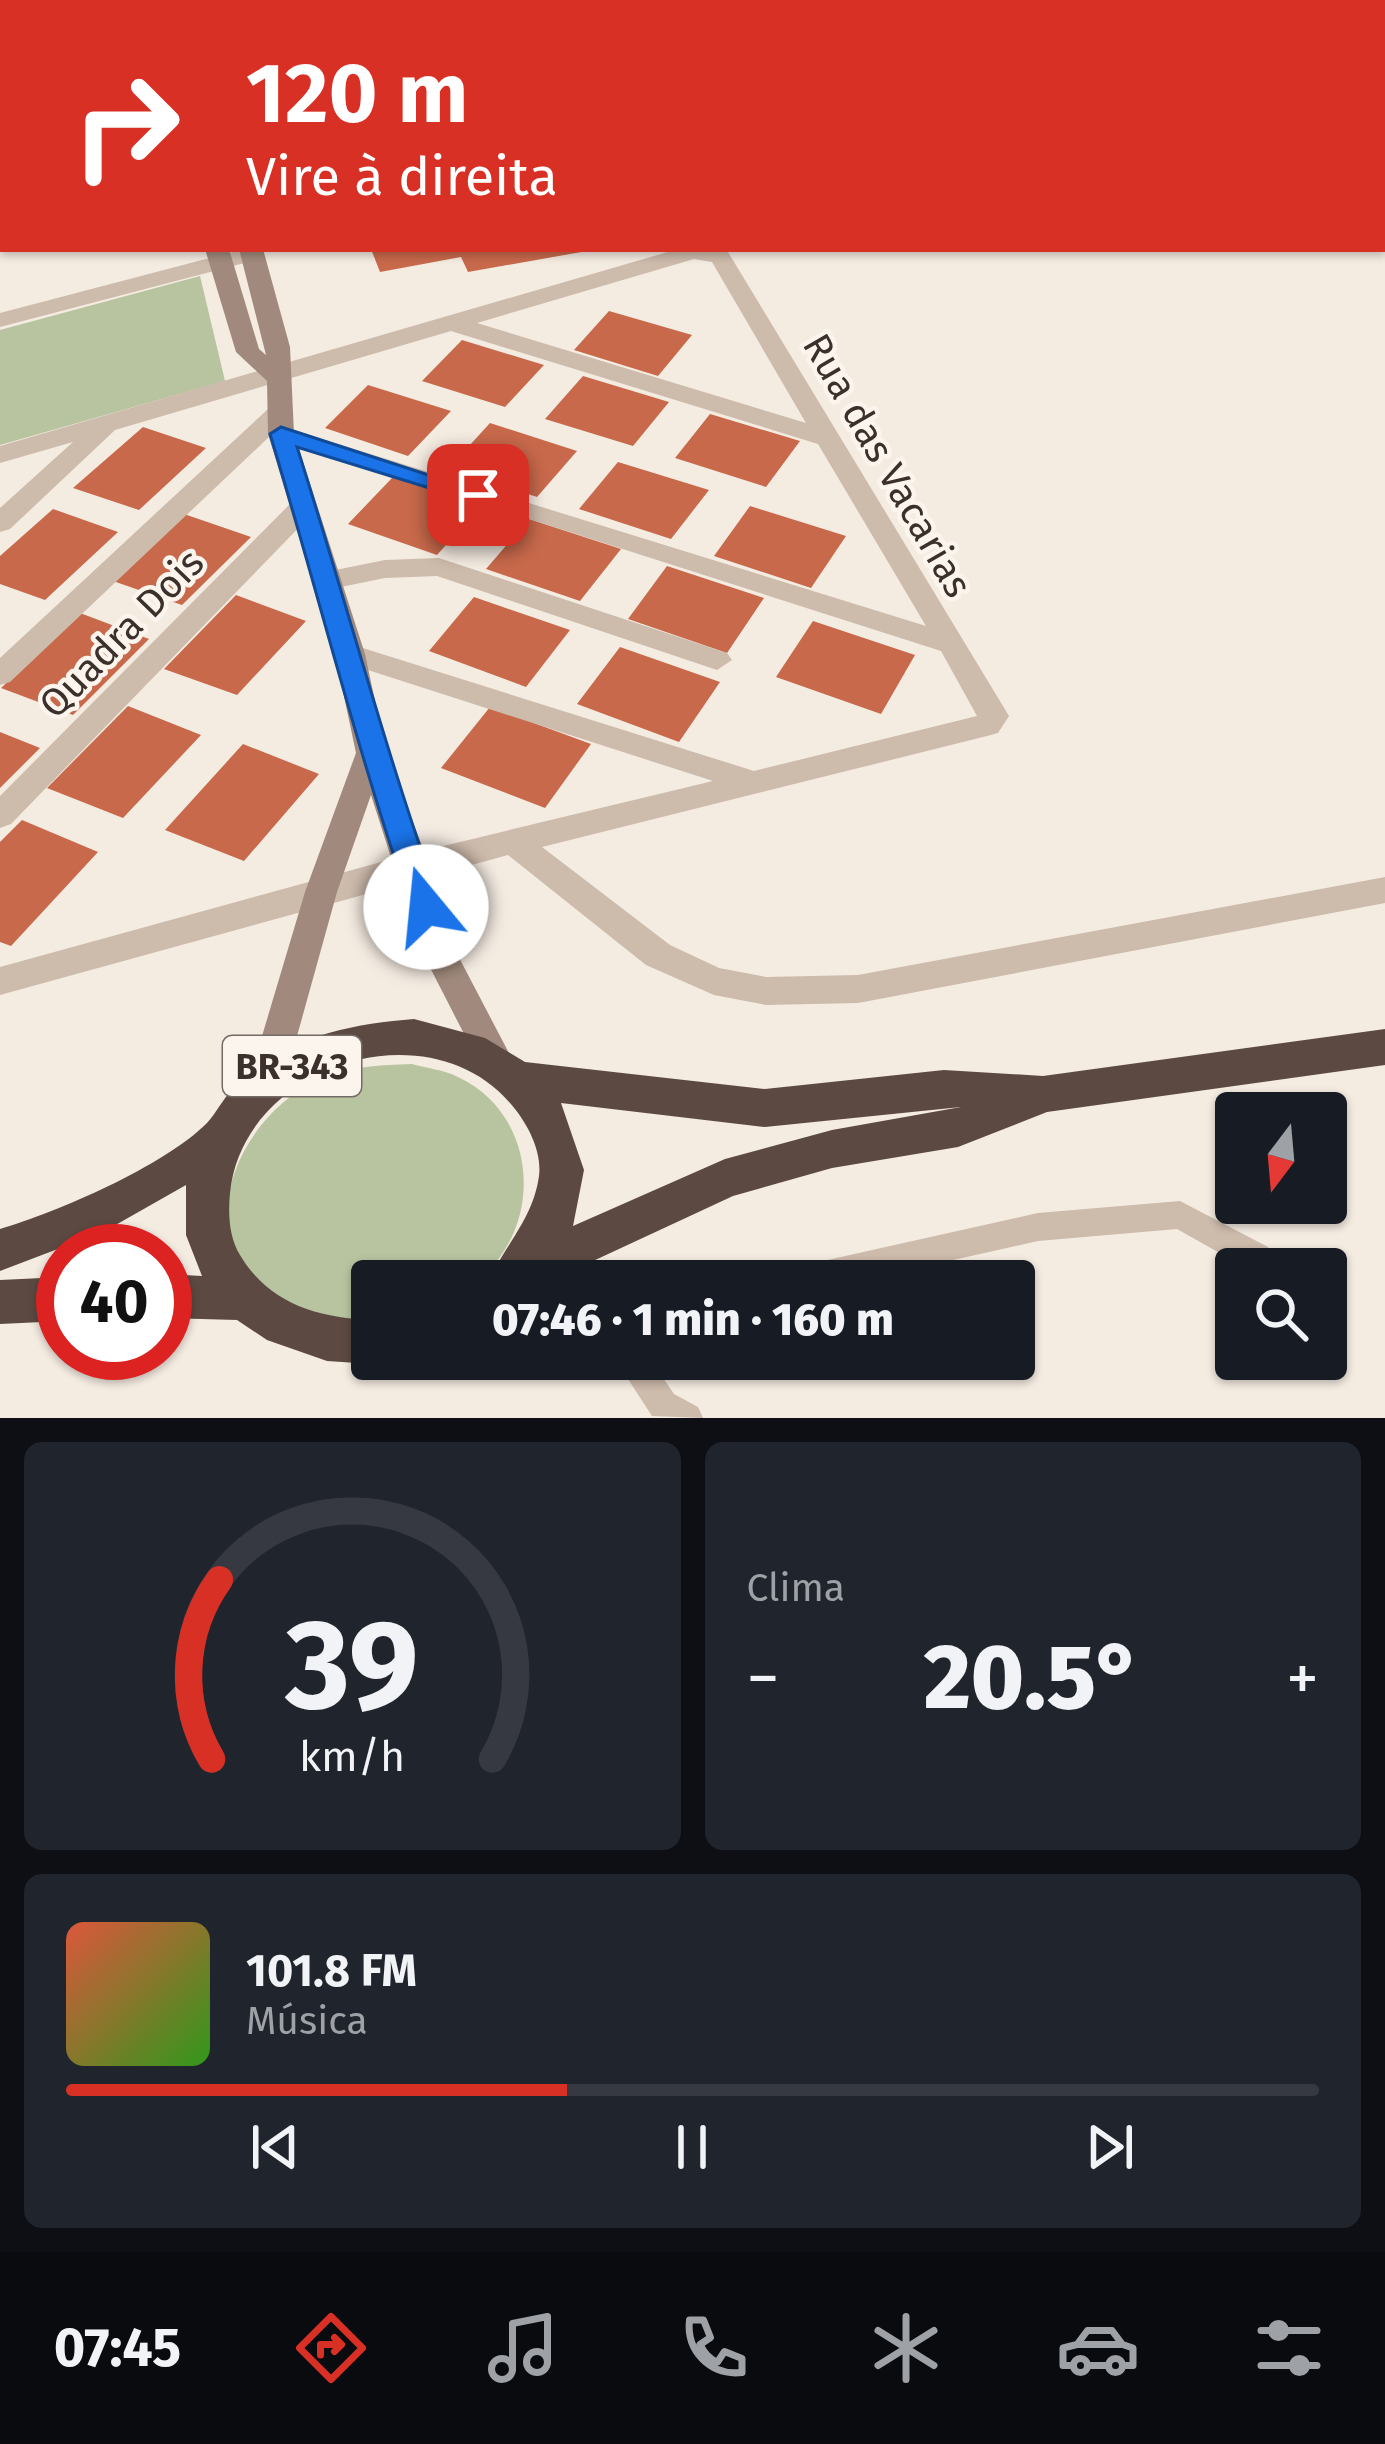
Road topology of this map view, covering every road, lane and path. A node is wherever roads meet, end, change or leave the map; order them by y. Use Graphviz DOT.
graph roads {
  1 [pos="252,252"];
  2 [pos="693,252"];
  3 [pos="712,252"];
  4 [pos="219,255"];
  5 [pos="0,320"];
  6 [pos="451,323"];
  7 [pos="275,376"];
  8 [pos="108,424"];
  9 [pos="279,424"];
  10 [pos="827,438"];
  11 [pos="0,455"];
  12 [pos="302,508"];
  13 [pos="0,523"];
  14 [pos="326,581"];
  15 [pos="946,643"];
  16 [pos="350,654"];
  17 [pos="717,660"];
  18 [pos="0,675"];
  19 [pos="371,754"];
  20 [pos="753,782"];
  21 [pos="0,816"];
  22 [pos="512,841"];
  23 [pos="414,866"];
  24 [pos="1385,890"];
  25 [pos="321,892"];
  26 [pos="0,980"];
  27 [pos="1385,1047"];
  28 [pos="507,1069"];
  29 [pos="266,1083"];
  30 [pos="1043,1094"];
  31 [pos="223,1136"];
  32 [pos="1240,1248"];
  33 [pos="0,1250"];
  34 [pos="527,1260"];
  35 [pos="552,1260"];
  36 [pos="890,1260"];
  37 [pos="192,1297"];
  38 [pos="245,1299"];
  39 [pos="36,1300"];
  40 [pos="0,1302"];
  41 [pos="351,1343"];
  42 [pos="646,1380"];
  43 [pos="687,1418"];
  1 -- 7 [label="street"];
  2 -- 6 [label="street"];
  3 -- 10 [label="street, Rua das Vacarias"];
  4 -- 5 [label="street"];
  4 -- 7 [label="street"];
  6 -- 7 [label="street"];
  6 -- 10 [label="street"];
  7 -- 8 [label="street"];
  7 -- 9 [label="street"];
  8 -- 11 [label="street"];
  8 -- 13 [label="street"];
  9 -- 12 [label="street"];
  9 -- 15 [label="street"];
  9 -- 18 [label="street"];
  10 -- 15 [label="street, Rua das Vacarias"];
  12 -- 14 [label="street"];
  12 -- 21 [label="street, Quadra Dois"];
  14 -- 16 [label="street"];
  14 -- 17 [label="street"];
  15 -- 20 [label="street, Rua das Vacarias"];
  16 -- 19 [label="street"];
  16 -- 20 [label="street"];
  19 -- 23 [label="street"];
  19 -- 25 [label="street"];
  20 -- 22 [label="street"];
  22 -- 23 [label="street"];
  22 -- 24 [label="street"];
  23 -- 25 [label="street"];
  23 -- 28 [label="street"];
  25 -- 26 [label="street"];
  25 -- 29 [label="street"];
  27 -- 30 [label="highway, BR-343"];
  28 -- 29 [label="highway, BR-343"];
  28 -- 30 [label="highway, BR-343"];
  28 -- 34 [label="highway, BR-343"];
  29 -- 31 [label="highway, BR-343"];
  30 -- 35 [label="highway, BR-343"];
  31 -- 33 [label="highway, BR-343"];
  31 -- 38 [label="highway, BR-343"];
  32 -- 36 [label="lane"];
  37 -- 38 [label="highway"];
  38 -- 41 [label="highway, BR-343"];
  39 -- 40 [label="highway"];
  42 -- 43 [label="lane"];
}
